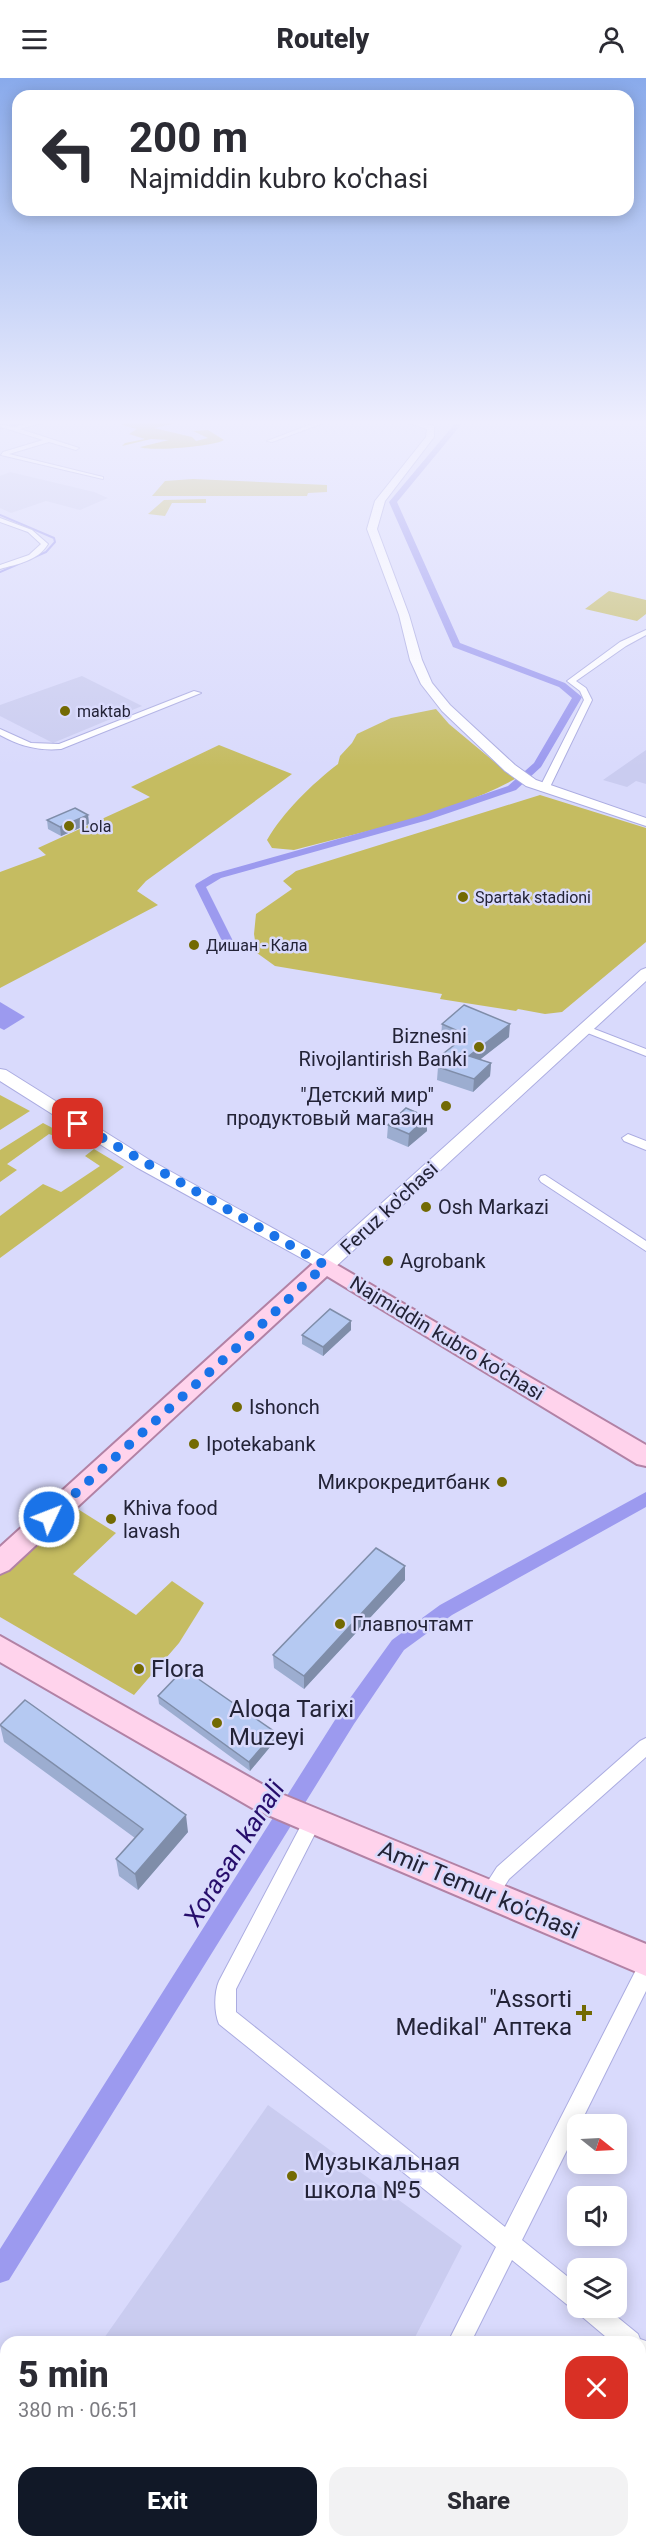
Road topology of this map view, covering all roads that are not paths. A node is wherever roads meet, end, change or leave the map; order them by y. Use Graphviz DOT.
graph roads {
  1 [pos="36,536"];
  2 [pos="375,536"];
  3 [pos="0,567"];
  4 [pos="646,632"];
  5 [pos="197,693"];
  6 [pos="0,732"];
  7 [pos="538,786"];
  8 [pos="646,822"];
  9 [pos="644,977"];
  10 [pos="584,1028"];
  11 [pos="646,1053"];
  12 [pos="0,1074"];
  13 [pos="628,1138"];
  14 [pos="646,1146"];
  15 [pos="545,1179"];
  16 [pos="646,1245"];
  17 [pos="325,1265"];
  18 [pos="646,1456"];
  19 [pos="0,1563"];
  20 [pos="0,1648"];
  21 [pos="646,1746"];
  22 [pos="313,1820"];
  23 [pos="488,1895"];
  24 [pos="646,1960"];
  25 [pos="646,1971"];
  26 [pos="510,2244"];
  27 [pos="567,2290"];
  28 [pos="601,2318"];
  29 [pos="462,2336"];
  30 [pos="623,2336"];
  1 -- 3 [label="street"];
  2 -- 7 [label="main road"];
  4 -- 7 [label="street"];
  5 -- 6 [label="street"];
  7 -- 8 [label="main road"];
  9 -- 10 [label="main road, Feruz ko'chasi"];
  10 -- 11 [label="street"];
  10 -- 17 [label="main road, Feruz ko'chasi"];
  12 -- 17 [label="main road, Najmiddin kubro ko'chasi"];
  13 -- 14 [label="street"];
  15 -- 16 [label="street"];
  17 -- 18 [label="main road, Najmiddin kubro ko'chasi"];
  17 -- 19 [label="main road, Feruz ko'chasi"];
  20 -- 22 [label="main road, Amir Temur ko'chasi"];
  21 -- 23 [label="street"];
  22 -- 23 [label="main road, Amir Temur ko'chasi"];
  22 -- 26 [label="street"];
  23 -- 24 [label="main road, Amir Temur ko'chasi"];
  25 -- 26 [label="street"];
  26 -- 27 [label="street"];
  26 -- 29 [label="street"];
  28 -- 30 [label="street"];
}
